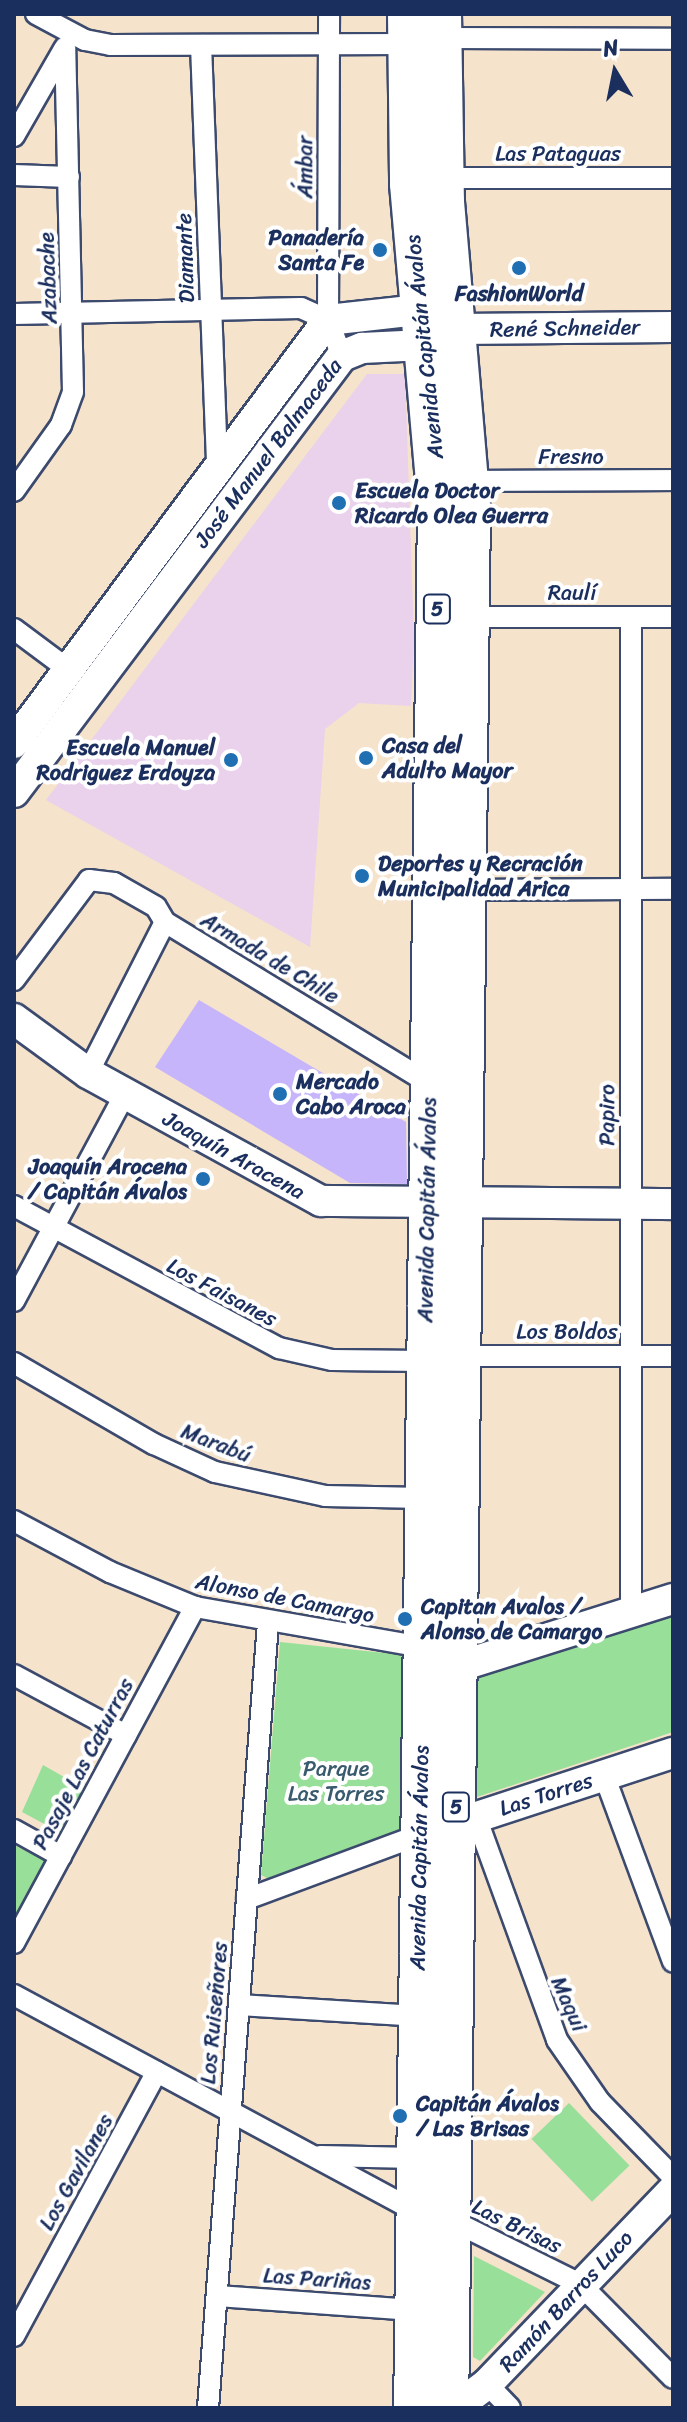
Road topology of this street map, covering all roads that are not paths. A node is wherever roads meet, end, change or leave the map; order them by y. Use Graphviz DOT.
graph roads {
  1 [pos="36,14"];
  2 [pos="329,14"];
  3 [pos="425,28"];
  4 [pos="673,39"];
  5 [pos="69,41"];
  6 [pos="329,43"];
  7 [pos="201,45"];
  8 [pos="14,136"];
  9 [pos="14,175"];
  10 [pos="69,177"];
  11 [pos="443,178"];
  12 [pos="673,178"];
  13 [pos="211,309"];
  14 [pos="73,313"];
  15 [pos="14,314"];
  16 [pos="328,320"];
  17 [pos="673,327"];
  18 [pos="433,328"];
  19 [pos="342,356"];
  20 [pos="217,469"];
  21 [pos="673,480"];
  22 [pos="470,481"];
  23 [pos="14,491"];
  24 [pos="470,617"];
  25 [pos="631,617"];
  26 [pos="673,617"];
  27 [pos="14,629"];
  28 [pos="69,670"];
  29 [pos="14,743"];
  30 [pos="14,792"];
  31 [pos="631,889"];
  32 [pos="673,889"];
  33 [pos="467,890"];
  34 [pos="165,922"];
  35 [pos="14,980"];
  36 [pos="14,1019"];
  37 [pos="88,1073"];
  38 [pos="429,1083"];
  39 [pos="125,1094"];
  40 [pos="631,1204"];
  41 [pos="673,1204"];
  42 [pos="14,1206"];
  43 [pos="444,1206"];
  44 [pos="53,1228"];
  45 [pos="14,1301"];
  46 [pos="631,1356"];
  47 [pos="673,1356"];
  48 [pos="443,1358"];
  49 [pos="14,1363"];
  50 [pos="423,1498"];
  51 [pos="14,1521"];
  52 [pos="673,1599"];
  53 [pos="195,1607"];
  54 [pos="631,1612"];
  55 [pos="268,1623"];
  56 [pos="421,1663"];
  57 [pos="457,1667"];
  58 [pos="14,1675"];
  59 [pos="126,1735"];
  60 [pos="673,1753"];
  61 [pos="604,1775"];
  62 [pos="466,1820"];
  63 [pos="14,1830"];
  64 [pos="419,1835"];
  65 [pos="61,1856"];
  66 [pos="247,1899"];
  67 [pos="14,1943"];
  68 [pos="673,1962"];
  69 [pos="14,1995"];
  70 [pos="239,2005"];
  71 [pos="417,2016"];
  72 [pos="157,2072"];
  73 [pos="230,2111"];
  74 [pos="313,2156"];
  75 [pos="416,2158"];
  76 [pos="673,2177"];
  77 [pos="673,2190"];
  78 [pos="433,2215"];
  79 [pos="580,2284"];
  80 [pos="217,2296"];
  81 [pos="20,2309"];
  82 [pos="414,2310"];
  83 [pos="14,2336"];
  84 [pos="673,2378"];
  85 [pos="487,2384"];
  86 [pos="208,2408"];
  87 [pos="413,2408"];
  88 [pos="449,2408"];
  89 [pos="455,2408"];
  90 [pos="510,2408"];
  1 -- 5 [label="street"];
  2 -- 6 [label="street, Ámbar"];
  3 -- 4 [label="street"];
  3 -- 6 [label="street"];
  3 -- 11 [label="highway, Avenida Capitán Ávalos / 5"];
  3 -- 18 [label="highway, Avenida Capitán Ávalos / 5"];
  5 -- 7 [label="street"];
  5 -- 8 [label="street"];
  5 -- 10 [label="street, Azabache"];
  6 -- 7 [label="street"];
  6 -- 16 [label="street, Ámbar"];
  7 -- 13 [label="street, Diamante"];
  9 -- 10 [label="street"];
  10 -- 14 [label="street, Azabache"];
  11 -- 12 [label="street, Las Pataguas"];
  11 -- 18 [label="highway, Avenida Capitán Ávalos / 5"];
  13 -- 14 [label="street"];
  13 -- 16 [label="street"];
  13 -- 20 [label="street, Diamante"];
  14 -- 15 [label="street"];
  14 -- 23 [label="street, Azabache"];
  16 -- 18 [label="street"];
  16 -- 19 [label="street"];
  16 -- 20 [label="street, José Manuel Balmaceda"];
  17 -- 18 [label="street, René Schneider"];
  18 -- 19 [label="street, José Manuel Balmaceda"];
  18 -- 22 [label="highway, Avenida Capitán Ávalos / 5"];
  18 -- 38 [label="highway, Avenida Capitán Ávalos / 5"];
  19 -- 30 [label="street, José Manuel Balmaceda"];
  20 -- 28 [label="street, José Manuel Balmaceda"];
  21 -- 22 [label="street, Fresno"];
  22 -- 24 [label="highway, Avenida Capitán Ávalos / 5"];
  24 -- 25 [label="street, Raulí"];
  24 -- 33 [label="highway, Avenida Capitán Ávalos / 5"];
  25 -- 26 [label="street, Raulí"];
  25 -- 31 [label="street, Papiro"];
  27 -- 28 [label="street"];
  28 -- 29 [label="street, José Manuel Balmaceda"];
  31 -- 32 [label="street"];
  31 -- 33 [label="street"];
  31 -- 40 [label="street, Papiro"];
  33 -- 43 [label="highway, Avenida Capitán Ávalos / 5"];
  34 -- 35 [label="street, Armada de Chile"];
  34 -- 37 [label="street"];
  34 -- 38 [label="street, Armada de Chile"];
  36 -- 37 [label="street, Joaquín Aracena"];
  37 -- 39 [label="street, Joaquín Aracena"];
  38 -- 43 [label="highway, Avenida Capitán Ávalos / 5"];
  39 -- 43 [label="street, Joaquín Aracena"];
  39 -- 44 [label="street"];
  40 -- 41 [label="street, Joaquín Aracena"];
  40 -- 43 [label="street, Joaquín Aracena"];
  40 -- 46 [label="street, Papiro"];
  42 -- 44 [label="street, Los Faisanes"];
  43 -- 48 [label="highway, Avenida Capitán Ávalos / 5"];
  44 -- 45 [label="street"];
  44 -- 48 [label="street, Los Faisanes"];
  46 -- 47 [label="street, Los Boldos"];
  46 -- 48 [label="street, Los Boldos"];
  46 -- 54 [label="street, Papiro"];
  48 -- 50 [label="highway, Avenida Capitán Ávalos / 5"];
  48 -- 57 [label="highway, Avenida Capitán Ávalos / 5"];
  49 -- 50 [label="street, Marabú"];
  50 -- 56 [label="highway, Avenida Capitán Ávalos / 5"];
  51 -- 53 [label="street, Alonso de Camargo"];
  52 -- 54 [label="street"];
  53 -- 55 [label="street, Alonso de Camargo"];
  53 -- 59 [label="street, Pasaje Las Caturras"];
  54 -- 57 [label="street"];
  55 -- 56 [label="street, Alonso de Camargo"];
  55 -- 66 [label="street, Los Ruiseñores"];
  56 -- 57 [label="street"];
  56 -- 64 [label="highway, Avenida Capitán Ávalos / 5"];
  57 -- 62 [label="highway, Avenida Capitán Ávalos / 5"];
  58 -- 59 [label="street"];
  59 -- 65 [label="street, Pasaje Las Caturras"];
  60 -- 61 [label="street, Las Torres"];
  61 -- 62 [label="street, Las Torres"];
  61 -- 68 [label="street"];
  62 -- 64 [label="street, Las Torres"];
  62 -- 76 [label="street, Maqui"];
  62 -- 78 [label="highway, Avenida Capitán Ávalos / 5"];
  63 -- 65 [label="street"];
  64 -- 66 [label="street"];
  64 -- 71 [label="highway, Avenida Capitán Ávalos / 5"];
  65 -- 67 [label="street, Pasaje Las Caturras"];
  66 -- 70 [label="street, Los Ruiseñores"];
  69 -- 72 [label="street, Las Brisas"];
  70 -- 71 [label="street"];
  70 -- 73 [label="street, Los Ruiseñores"];
  71 -- 75 [label="highway, Avenida Capitán Ávalos / 5"];
  72 -- 73 [label="street, Las Brisas"];
  72 -- 81 [label="street, Los Gavilanes"];
  73 -- 74 [label="street, Las Brisas"];
  73 -- 80 [label="street, Los Ruiseñores"];
  74 -- 75 [label="street, Las Brisas"];
  74 -- 78 [label="street, Las Brisas"];
  75 -- 78 [label="highway, Avenida Capitán Ávalos / 5"];
  77 -- 79 [label="street, Ramón Barros Luco"];
  78 -- 79 [label="street, Las Brisas"];
  78 -- 82 [label="highway, Avenida Capitán Ávalos / 5"];
  78 -- 88 [label="highway, Avenida Capitán Ávalos / 5"];
  79 -- 84 [label="street, Las Brisas"];
  79 -- 85 [label="street, Ramón Barros Luco"];
  80 -- 82 [label="street, Las Pariñas"];
  80 -- 86 [label="street, Los Ruiseñores"];
  81 -- 83 [label="street, Los Gavilanes"];
  82 -- 87 [label="highway, Avenida Capitán Ávalos / 5"];
  85 -- 89 [label="street, Ramón Barros Luco"];
  85 -- 90 [label="street"];
}
